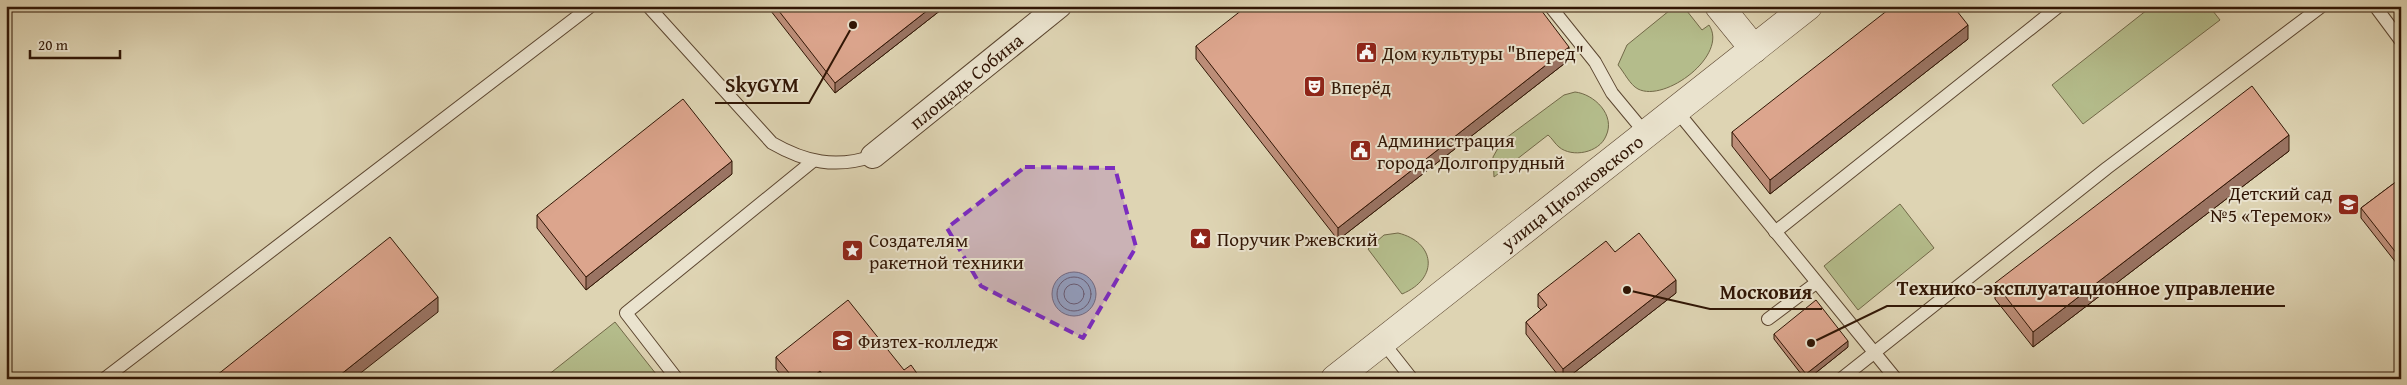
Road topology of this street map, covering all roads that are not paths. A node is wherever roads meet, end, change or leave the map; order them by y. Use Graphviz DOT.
graph roads {
  1 [pos="591,6"];
  2 [pos="648,6"];
  3 [pos="1059,6"];
  4 [pos="1550,6"];
  5 [pos="1720,6"];
  6 [pos="1808,6"];
  7 [pos="2059,6"];
  8 [pos="2322,6"];
  9 [pos="2376,6"];
  10 [pos="2401,41"];
  11 [pos="1754,49"];
  12 [pos="1676,110"];
  13 [pos="1646,134"];
  14 [pos="873,156"];
  15 [pos="813,160"];
  16 [pos="1775,232"];
  17 [pos="1816,282"];
  18 [pos="1768,318"];
  19 [pos="1382,342"];
  20 [pos="1873,352"];
  21 [pos="104,379"];
  22 [pos="677,379"];
  23 [pos="1335,379"];
  24 [pos="1412,379"];
  25 [pos="1841,379"];
  26 [pos="1896,379"];
  1 -- 21 [label="lane"];
  2 -- 15 [label="lane"];
  3 -- 14 [label="street, площадь Собина"];
  4 -- 13 [label="lane"];
  5 -- 11 [label="street"];
  6 -- 11 [label="street, улица Циолковского"];
  7 -- 16 [label="lane"];
  8 -- 20 [label="lane"];
  9 -- 10 [label="lane"];
  11 -- 12 [label="street, улица Циолковского"];
  12 -- 13 [label="street, улица Циолковского"];
  12 -- 16 [label="lane"];
  13 -- 19 [label="street, улица Циолковского"];
  14 -- 15 [label="lane"];
  15 -- 22 [label="lane"];
  16 -- 17 [label="lane"];
  17 -- 18 [label="lane"];
  17 -- 20 [label="lane"];
  19 -- 23 [label="street, улица Циолковского"];
  19 -- 24 [label="lane"];
  20 -- 25 [label="lane"];
  20 -- 26 [label="lane"];
}
